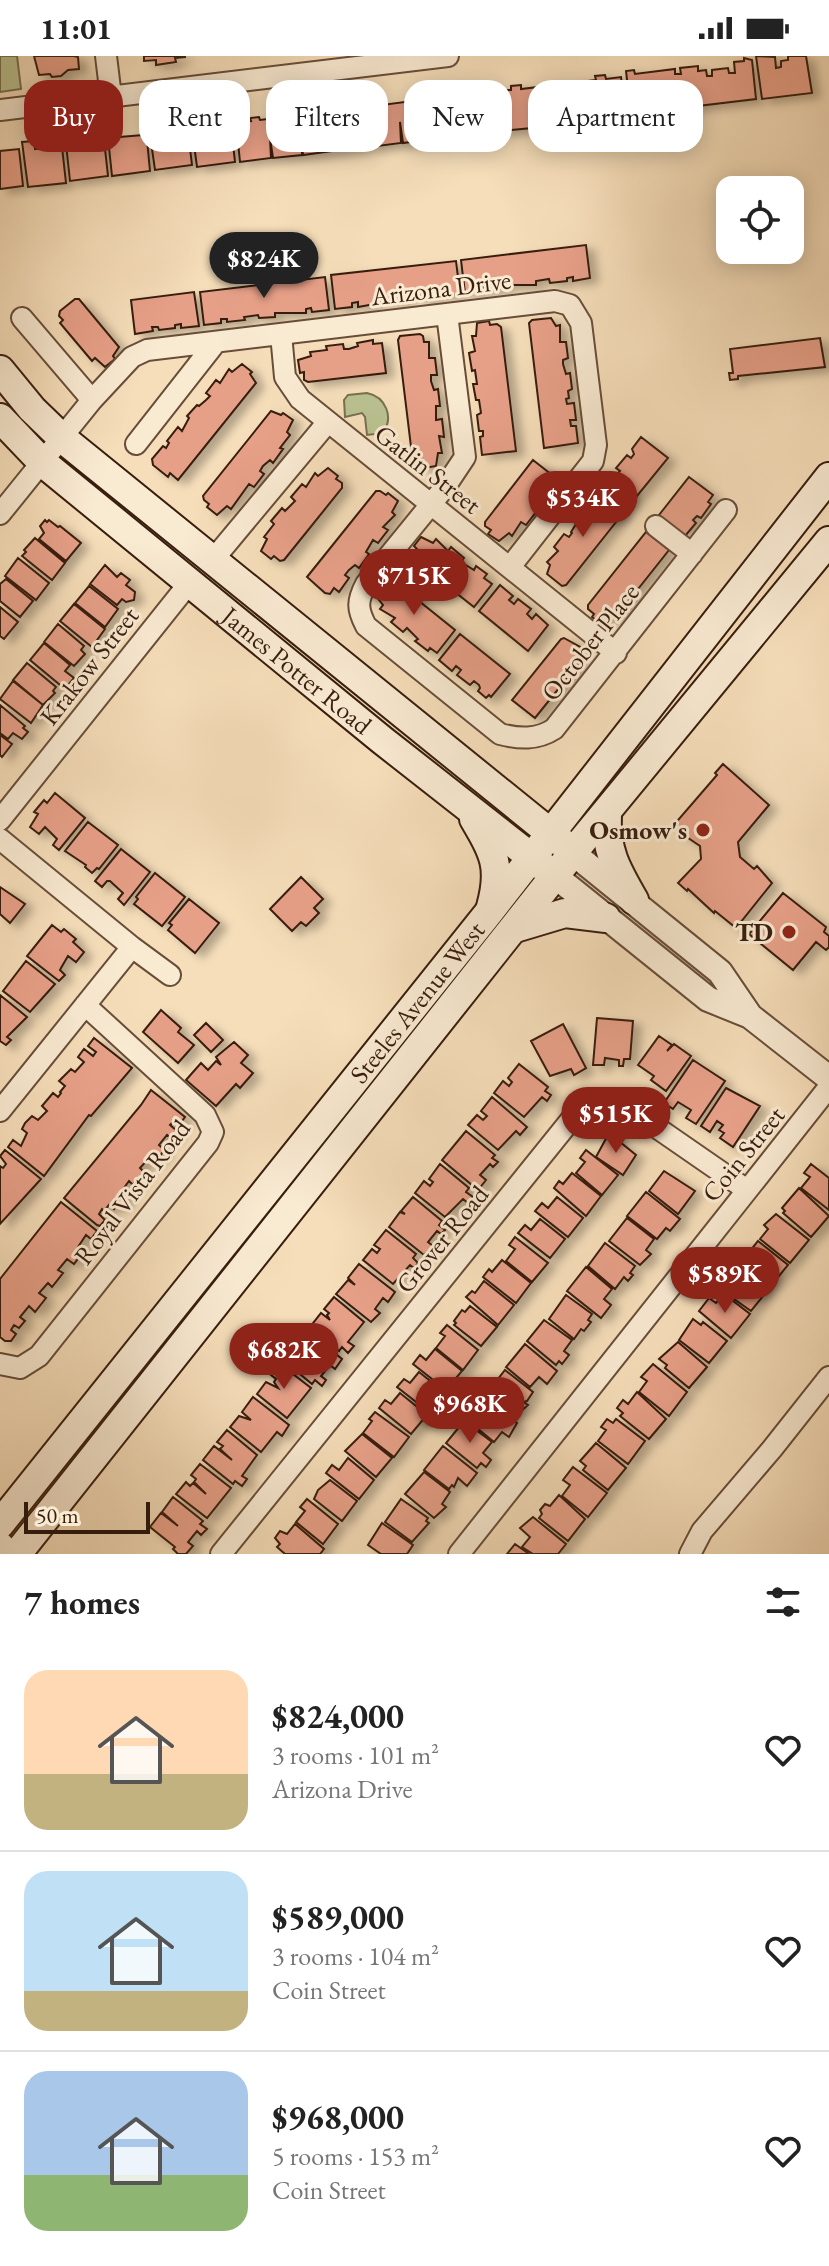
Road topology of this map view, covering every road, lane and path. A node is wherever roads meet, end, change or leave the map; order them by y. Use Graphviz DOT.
graph roads {
  1 [pos="106,56"];
  2 [pos="448,56"];
  3 [pos="298,65"];
  4 [pos="109,80"];
  5 [pos="123,95"];
  6 [pos="24,107"];
  7 [pos="0,110"];
  8 [pos="447,314"];
  9 [pos="22,318"];
  10 [pos="281,334"];
  11 [pos="216,342"];
  12 [pos="0,370"];
  13 [pos="92,400"];
  14 [pos="0,418"];
  15 [pos="327,423"];
  16 [pos="62,438"];
  17 [pos="136,444"];
  18 [pos="42,462"];
  19 [pos="829,477"];
  20 [pos="431,504"];
  21 [pos="726,510"];
  22 [pos="0,514"];
  23 [pos="656,526"];
  24 [pos="829,541"];
  25 [pos="692,554"];
  26 [pos="212,561"];
  27 [pos="510,567"];
  28 [pos="190,582"];
  29 [pos="616,653"];
  30 [pos="600,771"];
  31 [pos="496,789"];
  32 [pos="467,808"];
  33 [pos="607,812"];
  34 [pos="0,820"];
  35 [pos="552,832"];
  36 [pos="0,839"];
  37 [pos="573,853"];
  38 [pos="531,858"];
  39 [pos="555,876"];
  40 [pos="634,900"];
  41 [pos="486,916"];
  42 [pos="606,918"];
  43 [pos="515,928"];
  44 [pos="132,947"];
  45 [pos="170,975"];
  46 [pos="85,1005"];
  47 [pos="750,1016"];
  48 [pos="829,1078"];
  49 [pos="829,1087"];
  50 [pos="0,1111"];
  51 [pos="747,1190"];
  52 [pos="0,1364"];
  53 [pos="829,1377"];
  54 [pos="0,1524"];
  55 [pos="0,1541"];
  56 [pos="15,1554"];
  57 [pos="221,1554"];
  58 [pos="459,1554"];
  59 [pos="690,1554"];
  1 -- 4 [label="street"];
  2 -- 3 [label="street"];
  3 -- 5 [label="street"];
  6 -- 7 [label="street"];
  8 -- 10 [label="street, Arizona Drive"];
  8 -- 20 [label="street"];
  8 -- 27 [label="street, Arizona Drive"];
  9 -- 13 [label="street"];
  10 -- 11 [label="street, Arizona Drive"];
  10 -- 15 [label="street, Gatlin Street"];
  11 -- 13 [label="street, Arizona Drive"];
  11 -- 17 [label="street"];
  12 -- 16 [label="main road, James Potter Road"];
  13 -- 16 [label="street, Arizona Drive"];
  14 -- 18 [label="main road, James Potter Road"];
  15 -- 20 [label="street, Gatlin Street"];
  15 -- 26 [label="street"];
  16 -- 18 [label="street"];
  16 -- 26 [label="main road, James Potter Road"];
  18 -- 22 [label="street"];
  18 -- 28 [label="main road, James Potter Road"];
  19 -- 30 [label="main road, Steeles Avenue West"];
  20 -- 27 [label="street, Gatlin Street"];
  20 -- 29 [label="street, October Place"];
  21 -- 25 [label="street, October Place"];
  23 -- 25 [label="street"];
  24 -- 33 [label="main road, Steeles Avenue West"];
  25 -- 29 [label="street, October Place"];
  26 -- 31 [label="main road, James Potter Road"];
  27 -- 29 [label="street, Gatlin Street"];
  28 -- 32 [label="main road, James Potter Road"];
  28 -- 34 [label="street, Krakow Street"];
  30 -- 31 [label="main road"];
  30 -- 35 [label="main road, Steeles Avenue West"];
  31 -- 35 [label="main road, James Potter Road"];
  32 -- 38 [label="main road, James Potter Road"];
  32 -- 41 [label="main road"];
  33 -- 37 [label="main road, Steeles Avenue West"];
  33 -- 40 [label="main road"];
  35 -- 37 [label="main road, James Potter Road"];
  35 -- 38 [label="main road, Steeles Avenue West"];
  36 -- 44 [label="street"];
  37 -- 39 [label="main road, Steeles Avenue West"];
  37 -- 40 [label="street"];
  38 -- 39 [label="main road, James Potter Road"];
  38 -- 41 [label="main road, Steeles Avenue West"];
  39 -- 42 [label="street"];
  39 -- 43 [label="main road, Steeles Avenue West"];
  40 -- 47 [label="street"];
  41 -- 54 [label="main road, Steeles Avenue West"];
  42 -- 43 [label="main road"];
  42 -- 47 [label="street"];
  43 -- 56 [label="main road, Steeles Avenue West"];
  44 -- 45 [label="street"];
  44 -- 46 [label="street"];
  46 -- 50 [label="street"];
  46 -- 52 [label="street, Royal Vista Road"];
  47 -- 48 [label="street"];
  49 -- 51 [label="street, Coin Street"];
  51 -- 57 [label="street, Grover Road"];
  51 -- 58 [label="street, Coin Street"];
  53 -- 59 [label="street"];
  55 -- 56 [label="street"];
}
